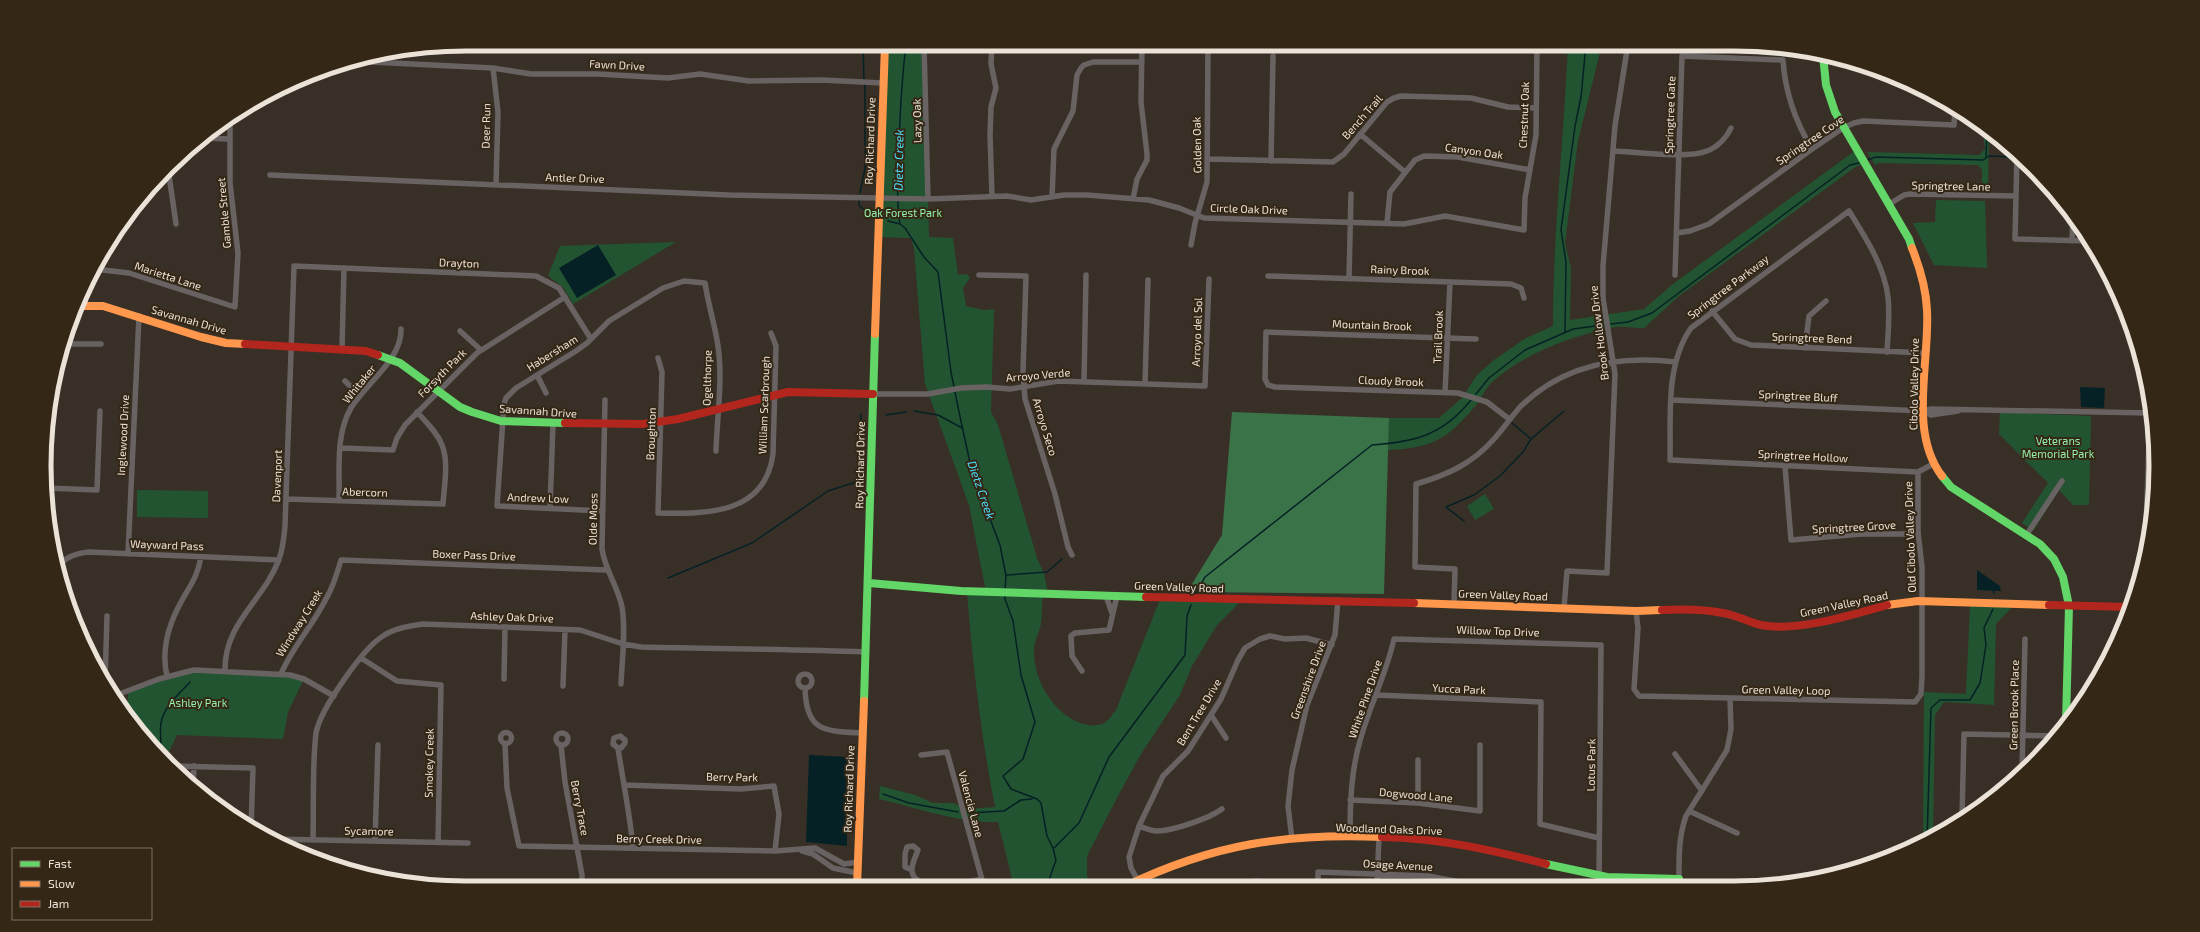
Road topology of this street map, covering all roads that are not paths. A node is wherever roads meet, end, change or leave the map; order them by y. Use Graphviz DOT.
graph roads {
  1 [pos="885,51"];
  2 [pos="924,51"];
  3 [pos="992,51"];
  4 [pos="1142,51"];
  5 [pos="1208,51"];
  6 [pos="1536,51"];
  7 [pos="1627,51"];
  8 [pos="1273,56"];
  9 [pos="1824,61"];
  10 [pos="372,62"];
  11 [pos="1142,62"];
  12 [pos="493,68"];
  13 [pos="883,83"];
  14 [pos="1535,108"];
  15 [pos="1954,114"];
  16 [pos="230,125"];
  17 [pos="1731,128"];
  18 [pos="1843,128"];
  19 [pos="1360,134"];
  20 [pos="211,138"];
  21 [pos="230,139"];
  22 [pos="1812,149"];
  23 [pos="1614,151"];
  24 [pos="1679,154"];
  25 [pos="1208,159"];
  26 [pos="1271,160"];
  27 [pos="2017,163"];
  28 [pos="1530,170"];
  29 [pos="1405,172"];
  30 [pos="270,175"];
  31 [pos="169,177"];
  32 [pos="496,184"];
  33 [pos="1351,194"];
  34 [pos="992,196"];
  35 [pos="2015,196"];
  36 [pos="880,197"];
  37 [pos="1052,197"];
  38 [pos="928,199"];
  39 [pos="1134,199"];
  40 [pos="1888,205"];
  41 [pos="1197,215"];
  42 [pos="1350,222"];
  43 [pos="1387,223"];
  44 [pos="176,224"];
  45 [pos="2073,226"];
  46 [pos="1524,230"];
  47 [pos="1676,233"];
  48 [pos="2072,241"];
  49 [pos="2082,241"];
  50 [pos="1191,244"];
  51 [pos="294,266"];
  52 [pos="344,268"];
  53 [pos="101,269"];
  54 [pos="979,275"];
  55 [pos="1086,275"];
  56 [pos="1675,275"];
  57 [pos="1268,276"];
  58 [pos="1209,279"];
  59 [pos="1349,279"];
  60 [pos="1148,280"];
  61 [pos="705,282"];
  62 [pos="1450,282"];
  63 [pos="565,297"];
  64 [pos="1524,298"];
  65 [pos="1826,301"];
  66 [pos="83,306"];
  67 [pos="236,306"];
  68 [pos="1712,311"];
  69 [pos="139,316"];
  70 [pos="401,330"];
  71 [pos="460,331"];
  72 [pos="771,333"];
  73 [pos="1447,337"];
  74 [pos="591,339"];
  75 [pos="1476,339"];
  76 [pos="70,344"];
  77 [pos="101,344"];
  78 [pos="291,346"];
  79 [pos="342,348"];
  80 [pos="1805,348"];
  81 [pos="482,350"];
  82 [pos="1887,352"];
  83 [pos="1925,353"];
  84 [pos="658,358"];
  85 [pos="390,359"];
  86 [pos="1613,361"];
  87 [pos="1676,362"];
  88 [pos="537,375"];
  89 [pos="345,382"];
  90 [pos="1084,382"];
  91 [pos="1266,382"];
  92 [pos="1145,384"];
  93 [pos="1205,386"];
  94 [pos="1024,387"];
  95 [pos="438,391"];
  96 [pos="546,392"];
  97 [pos="1445,393"];
  98 [pos="872,394"];
  99 [pos="774,395"];
  100 [pos="360,396"];
  101 [pos="605,400"];
  102 [pos="1672,400"];
  103 [pos="717,410"];
  104 [pos="100,411"];
  105 [pos="1924,411"];
  106 [pos="417,412"];
  107 [pos="2145,413"];
  108 [pos="1509,419"];
  109 [pos="501,421"];
  110 [pos="661,422"];
  111 [pos="553,424"];
  112 [pos="605,425"];
  113 [pos="340,448"];
  114 [pos="716,451"];
  115 [pos="2149,454"];
  116 [pos="1670,460"];
  117 [pos="1933,464"];
  118 [pos="1785,466"];
  119 [pos="1918,472"];
  120 [pos="2062,481"];
  121 [pos="52,488"];
  122 [pos="286,499"];
  123 [pos="339,501"];
  124 [pos="2147,504"];
  125 [pos="497,506"];
  126 [pos="550,508"];
  127 [pos="603,510"];
  128 [pos="658,513"];
  129 [pos="1918,534"];
  130 [pos="2027,534"];
  131 [pos="128,554"];
  132 [pos="1072,555"];
  133 [pos="201,557"];
  134 [pos="279,560"];
  135 [pos="341,560"];
  136 [pos="63,562"];
  137 [pos="606,570"];
  138 [pos="869,583"];
  139 [pos="1106,596"];
  140 [pos="1117,596"];
  141 [pos="1338,600"];
  142 [pos="1922,601"];
  143 [pos="1454,604"];
  144 [pos="2069,606"];
  145 [pos="2124,607"];
  146 [pos="1564,608"];
  147 [pos="1636,611"];
  148 [pos="1112,613"];
  149 [pos="107,616"];
  150 [pos="505,627"];
  151 [pos="565,630"];
  152 [pos="1394,639"];
  153 [pos="2025,639"];
  154 [pos="623,644"];
  155 [pos="1601,645"];
  156 [pos="1332,646"];
  157 [pos="865,652"];
  158 [pos="362,658"];
  159 [pos="105,670"];
  160 [pos="225,671"];
  161 [pos="1082,671"];
  162 [pos="281,674"];
  163 [pos="167,676"];
  164 [pos="504,679"];
  165 [pos="621,684"];
  166 [pos="563,686"];
  167 [pos="805,688"];
  168 [pos="119,694"];
  169 [pos="1376,695"];
  170 [pos="334,696"];
  171 [pos="1730,699"];
  172 [pos="1211,715"];
  173 [pos="2066,715"];
  174 [pos="862,733"];
  175 [pos="2023,735"];
  176 [pos="2049,736"];
  177 [pos="1226,738"];
  178 [pos="505,744"];
  179 [pos="378,745"];
  180 [pos="561,745"];
  181 [pos="1480,745"];
  182 [pos="618,748"];
  183 [pos="1675,754"];
  184 [pos="921,755"];
  185 [pos="1418,760"];
  186 [pos="2022,764"];
  187 [pos="180,766"];
  188 [pos="194,766"];
  189 [pos="193,779"];
  190 [pos="624,785"];
  191 [pos="1702,790"];
  192 [pos="1350,800"];
  193 [pos="1418,803"];
  194 [pos="1222,808"];
  195 [pos="1689,811"];
  196 [pos="1962,813"];
  197 [pos="251,821"];
  198 [pos="1139,826"];
  199 [pos="1737,833"];
  200 [pos="1350,837"];
  201 [pos="1379,837"];
  202 [pos="1599,838"];
  203 [pos="285,839"];
  204 [pos="1292,839"];
  205 [pos="313,840"];
  206 [pos="376,841"];
  207 [pos="438,843"];
  208 [pos="468,843"];
  209 [pos="578,847"];
  210 [pos="633,848"];
  211 [pos="800,850"];
  212 [pos="775,851"];
  213 [pos="828,855"];
  214 [pos="824,862"];
  215 [pos="858,862"];
  216 [pos="912,870"];
  217 [pos="857,874"];
  218 [pos="1378,874"];
  219 [pos="981,879"];
  220 [pos="582,881"];
  221 [pos="857,881"];
  222 [pos="922,881"];
  223 [pos="973,881"];
  224 [pos="1139,881"];
  225 [pos="1143,881"];
  226 [pos="1318,881"];
  227 [pos="1378,881"];
  228 [pos="1455,881"];
  229 [pos="1599,881"];
  230 [pos="1679,881"];
  1 -- 13 [label="street, Roy Richard Drive"];
  2 -- 38 [label="street, Lazy Oak"];
  3 -- 34 [label="street"];
  4 -- 11 [label="street"];
  5 -- 25 [label="street, Golden Oak"];
  6 -- 14 [label="street, Chestnut Oak"];
  7 -- 23 [label="street, Brook Hollow Drive"];
  8 -- 26 [label="street"];
  9 -- 18 [label="street, Cibolo Valley Drive"];
  10 -- 12 [label="street, Fawn Drive"];
  11 -- 37 [label="street"];
  11 -- 39 [label="street"];
  12 -- 13 [label="street, Fawn Drive"];
  12 -- 32 [label="street, Deer Run"];
  13 -- 36 [label="street, Roy Richard Drive"];
  14 -- 19 [label="street, Bench Trail"];
  14 -- 28 [label="street, Chestnut Oak"];
  15 -- 18 [label="street, Springtree Cove"];
  16 -- 21 [label="street, Gamble Street"];
  17 -- 24 [label="street"];
  18 -- 22 [label="street, Springtree Cove"];
  18 -- 40 [label="street, Cibolo Valley Drive"];
  19 -- 26 [label="street, Bench Trail"];
  19 -- 29 [label="street"];
  20 -- 21 [label="street"];
  21 -- 67 [label="street, Gamble Street"];
  22 -- 24 [label="street, Springtree Gate"];
  22 -- 47 [label="street, Springtree Cove"];
  23 -- 24 [label="street"];
  23 -- 86 [label="street, Brook Hollow Drive"];
  24 -- 47 [label="street, Springtree Gate"];
  25 -- 26 [label="street, Bench Trail"];
  25 -- 41 [label="street, Golden Oak"];
  27 -- 35 [label="street"];
  28 -- 29 [label="street, Canyon Oak"];
  28 -- 46 [label="street, Chestnut Oak"];
  29 -- 43 [label="street, Canyon Oak"];
  30 -- 32 [label="street, Antler Drive"];
  31 -- 44 [label="street"];
  32 -- 36 [label="street, Antler Drive"];
  33 -- 42 [label="street"];
  34 -- 37 [label="street, Circle Oak Drive"];
  34 -- 38 [label="street, Circle Oak Drive"];
  35 -- 40 [label="street, Springtree Lane"];
  35 -- 48 [label="street"];
  36 -- 38 [label="street, Circle Oak Drive"];
  36 -- 98 [label="street, Roy Richard Drive"];
  37 -- 39 [label="street, Circle Oak Drive"];
  39 -- 41 [label="street, Circle Oak Drive"];
  40 -- 83 [label="street, Cibolo Valley Drive"];
  41 -- 42 [label="street, Circle Oak Drive"];
  41 -- 50 [label="street, Golden Oak"];
  42 -- 43 [label="street, Circle Oak Drive"];
  42 -- 59 [label="street"];
  43 -- 46 [label="street, Circle Oak Drive"];
  45 -- 48 [label="street"];
  47 -- 56 [label="street, Springtree Gate"];
  48 -- 49 [label="street"];
  51 -- 52 [label="street, Drayton"];
  51 -- 78 [label="street, Davenport"];
  52 -- 63 [label="street, Drayton"];
  52 -- 79 [label="street"];
  53 -- 67 [label="street, Marietta Lane"];
  54 -- 94 [label="street, Arroyo Seco"];
  55 -- 90 [label="street"];
  57 -- 59 [label="street, Rainy Brook"];
  58 -- 93 [label="street, Arroyo del Sol"];
  59 -- 62 [label="street, Rainy Brook"];
  60 -- 92 [label="street"];
  61 -- 74 [label="street, Habersham"];
  61 -- 103 [label="street, Ogelthorpe"];
  62 -- 64 [label="street, Rainy Brook"];
  62 -- 73 [label="street, Trail Brook"];
  63 -- 74 [label="street, Drayton"];
  63 -- 81 [label="street, Forsyth Park"];
  65 -- 80 [label="street"];
  66 -- 69 [label="street, Savannah Drive"];
  68 -- 80 [label="street, Springtree Bend"];
  68 -- 82 [label="street, Springtree Parkway"];
  68 -- 87 [label="street, Springtree Parkway"];
  69 -- 78 [label="street, Savannah Drive"];
  69 -- 131 [label="street, Inglewood Drive"];
  70 -- 85 [label="street, Whitaker"];
  71 -- 81 [label="street"];
  72 -- 99 [label="street, William Scarbrough"];
  73 -- 75 [label="street, Mountain Brook"];
  73 -- 91 [label="street, Mountain Brook"];
  73 -- 97 [label="street, Trail Brook"];
  74 -- 88 [label="street, Habersham"];
  76 -- 77 [label="street"];
  78 -- 79 [label="street, Savannah Drive"];
  78 -- 122 [label="street, Davenport"];
  79 -- 85 [label="street, Savannah Drive"];
  80 -- 82 [label="street, Springtree Bend"];
  81 -- 95 [label="street, Forsyth Park"];
  82 -- 83 [label="street, Springtree Bend"];
  83 -- 105 [label="street, Cibolo Valley Drive"];
  84 -- 110 [label="street, Broughton"];
  85 -- 95 [label="street, Savannah Drive"];
  85 -- 100 [label="street, Whitaker"];
  86 -- 87 [label="street"];
  86 -- 108 [label="street"];
  86 -- 146 [label="street, Brook Hollow Drive"];
  87 -- 102 [label="street, Springtree Parkway"];
  88 -- 96 [label="street"];
  88 -- 109 [label="street, Habersham"];
  89 -- 100 [label="street"];
  90 -- 92 [label="street, Arroyo Verde"];
  90 -- 94 [label="street, Arroyo Verde"];
  91 -- 97 [label="street, Cloudy Brook"];
  92 -- 93 [label="street, Arroyo Verde"];
  94 -- 98 [label="street, Arroyo Verde"];
  94 -- 132 [label="street, Arroyo Seco"];
  95 -- 106 [label="street, Forsyth Park"];
  95 -- 109 [label="street, Savannah Drive"];
  97 -- 108 [label="street, Cloudy Brook"];
  98 -- 99 [label="street, Savannah Drive"];
  98 -- 138 [label="street, Roy Richard Drive"];
  99 -- 103 [label="street, Savannah Drive"];
  99 -- 128 [label="street, William Scarbrough"];
  100 -- 113 [label="street, Whitaker"];
  101 -- 112 [label="street, Olde Moss"];
  102 -- 105 [label="street, Springtree Bluff"];
  102 -- 116 [label="street, Springtree Parkway"];
  103 -- 110 [label="street, Savannah Drive"];
  103 -- 114 [label="street, Ogelthorpe"];
  104 -- 121 [label="street"];
  105 -- 107 [label="street, Springtree Bluff"];
  105 -- 117 [label="street, Cibolo Valley Drive"];
  106 -- 113 [label="street, Forsyth Park"];
  106 -- 123 [label="street, Abercorn"];
  108 -- 143 [label="street"];
  109 -- 111 [label="street, Savannah Drive"];
  109 -- 125 [label="street, Habersham"];
  110 -- 112 [label="street, Savannah Drive"];
  110 -- 128 [label="street, Broughton"];
  111 -- 112 [label="street, Savannah Drive"];
  111 -- 126 [label="street"];
  112 -- 127 [label="street, Olde Moss"];
  113 -- 123 [label="street, Whitaker"];
  115 -- 124 [label="street, Springtree Bluff"];
  116 -- 118 [label="street, Springtree Hollow"];
  117 -- 119 [label="street"];
  117 -- 130 [label="street, Cibolo Valley Drive"];
  118 -- 119 [label="street, Springtree Hollow"];
  118 -- 129 [label="street, Springtree Grove"];
  119 -- 129 [label="street, Old Cibolo Valley Drive"];
  120 -- 130 [label="street"];
  122 -- 123 [label="street, Abercorn"];
  122 -- 134 [label="street, Davenport"];
  125 -- 126 [label="street, Andrew Low"];
  126 -- 127 [label="street, Andrew Low"];
  127 -- 137 [label="street, Olde Moss"];
  129 -- 142 [label="street, Old Cibolo Valley Drive"];
  130 -- 144 [label="street, Cibolo Valley Drive"];
  131 -- 133 [label="street, Wayward Pass"];
  131 -- 136 [label="street, Wayward Pass"];
  133 -- 134 [label="street, Wayward Pass"];
  133 -- 163 [label="street"];
  134 -- 160 [label="street, Davenport"];
  135 -- 137 [label="street, Boxer Pass Drive"];
  135 -- 162 [label="street, Windway Creek"];
  137 -- 154 [label="street, Olde Moss"];
  138 -- 139 [label="street, Green Valley Road"];
  138 -- 157 [label="street, Roy Richard Drive"];
  139 -- 140 [label="street, Green Valley Road"];
  139 -- 148 [label="street"];
  140 -- 141 [label="street, Green Valley Road"];
  140 -- 148 [label="street"];
  141 -- 143 [label="street, Green Valley Road"];
  141 -- 156 [label="street, Greenshire Drive"];
  142 -- 144 [label="street, Green Valley Road"];
  142 -- 147 [label="street, Green Valley Road"];
  142 -- 171 [label="street, Green Valley Loop"];
  143 -- 146 [label="street, Green Valley Road"];
  144 -- 145 [label="street, Green Valley Road"];
  144 -- 173 [label="street, Cibolo Valley Drive"];
  146 -- 147 [label="street, Green Valley Road"];
  147 -- 171 [label="street, Green Valley Loop"];
  148 -- 161 [label="street"];
  149 -- 159 [label="street"];
  150 -- 151 [label="street, Ashley Oak Drive"];
  150 -- 158 [label="street, Ashley Oak Drive"];
  150 -- 164 [label="street"];
  151 -- 154 [label="street, Ashley Oak Drive"];
  151 -- 166 [label="street"];
  152 -- 155 [label="street, Willow Top Drive"];
  152 -- 169 [label="street, White Pine Drive"];
  153 -- 175 [label="street, Green Brook Place"];
  154 -- 157 [label="street, Ashley Oak Drive"];
  154 -- 165 [label="street, Olde Moss"];
  155 -- 202 [label="street, Lotus Park"];
  156 -- 172 [label="street, Bent Tree Drive"];
  156 -- 204 [label="street, Greenshire Drive"];
  157 -- 174 [label="street, Roy Richard Drive"];
  158 -- 170 [label="street, Ashley Oak Drive"];
  158 -- 207 [label="street, Smokey Creek"];
  160 -- 162 [label="street"];
  160 -- 163 [label="street"];
  162 -- 170 [label="street"];
  163 -- 168 [label="street"];
  167 -- 174 [label="street"];
  169 -- 192 [label="street, White Pine Drive"];
  169 -- 202 [label="street, Yucca Park"];
  170 -- 205 [label="street, Ashley Oak Drive"];
  171 -- 191 [label="street"];
  172 -- 177 [label="street"];
  172 -- 198 [label="street, Bent Tree Drive"];
  174 -- 215 [label="street, Roy Richard Drive"];
  175 -- 176 [label="street"];
  175 -- 186 [label="street, Green Brook Place"];
  175 -- 196 [label="street"];
  178 -- 209 [label="street, Berry Creek Drive"];
  179 -- 206 [label="street"];
  180 -- 209 [label="street, Berry Trace"];
  181 -- 193 [label="street, Dogwood Lane"];
  182 -- 190 [label="street"];
  183 -- 191 [label="street"];
  184 -- 219 [label="street, Valencia Lane"];
  185 -- 193 [label="street"];
  187 -- 188 [label="street"];
  188 -- 189 [label="street"];
  188 -- 197 [label="street"];
  190 -- 210 [label="street"];
  190 -- 212 [label="street, Berry Park"];
  191 -- 195 [label="street"];
  192 -- 193 [label="street, Dogwood Lane"];
  192 -- 200 [label="street, White Pine Drive"];
  194 -- 198 [label="street"];
  195 -- 199 [label="street"];
  195 -- 230 [label="street"];
  198 -- 224 [label="street, Bent Tree Drive"];
  200 -- 201 [label="street, Woodland Oaks Drive"];
  200 -- 204 [label="street, Woodland Oaks Drive"];
  201 -- 218 [label="street"];
  201 -- 229 [label="street, Woodland Oaks Drive"];
  202 -- 229 [label="street, Lotus Park"];
  203 -- 205 [label="street, Sycamore"];
  204 -- 225 [label="street, Woodland Oaks Drive"];
  205 -- 206 [label="street, Sycamore"];
  206 -- 207 [label="street, Sycamore"];
  207 -- 208 [label="street, Sycamore"];
  209 -- 210 [label="street, Berry Creek Drive"];
  209 -- 220 [label="street, Berry Trace"];
  210 -- 212 [label="street, Berry Creek Drive"];
  211 -- 212 [label="street, Berry Creek Drive"];
  211 -- 213 [label="street, Berry Creek Drive"];
  211 -- 214 [label="street, Berry Creek Drive"];
  213 -- 214 [label="street"];
  213 -- 215 [label="street, Berry Creek Drive"];
  214 -- 217 [label="street, Berry Creek Drive"];
  215 -- 217 [label="street, Roy Richard Drive"];
  216 -- 222 [label="street"];
  217 -- 221 [label="street, Roy Richard Drive"];
  218 -- 226 [label="street, Osage Avenue"];
  218 -- 227 [label="street"];
  218 -- 228 [label="street, Osage Avenue"];
  219 -- 223 [label="street"];
}
